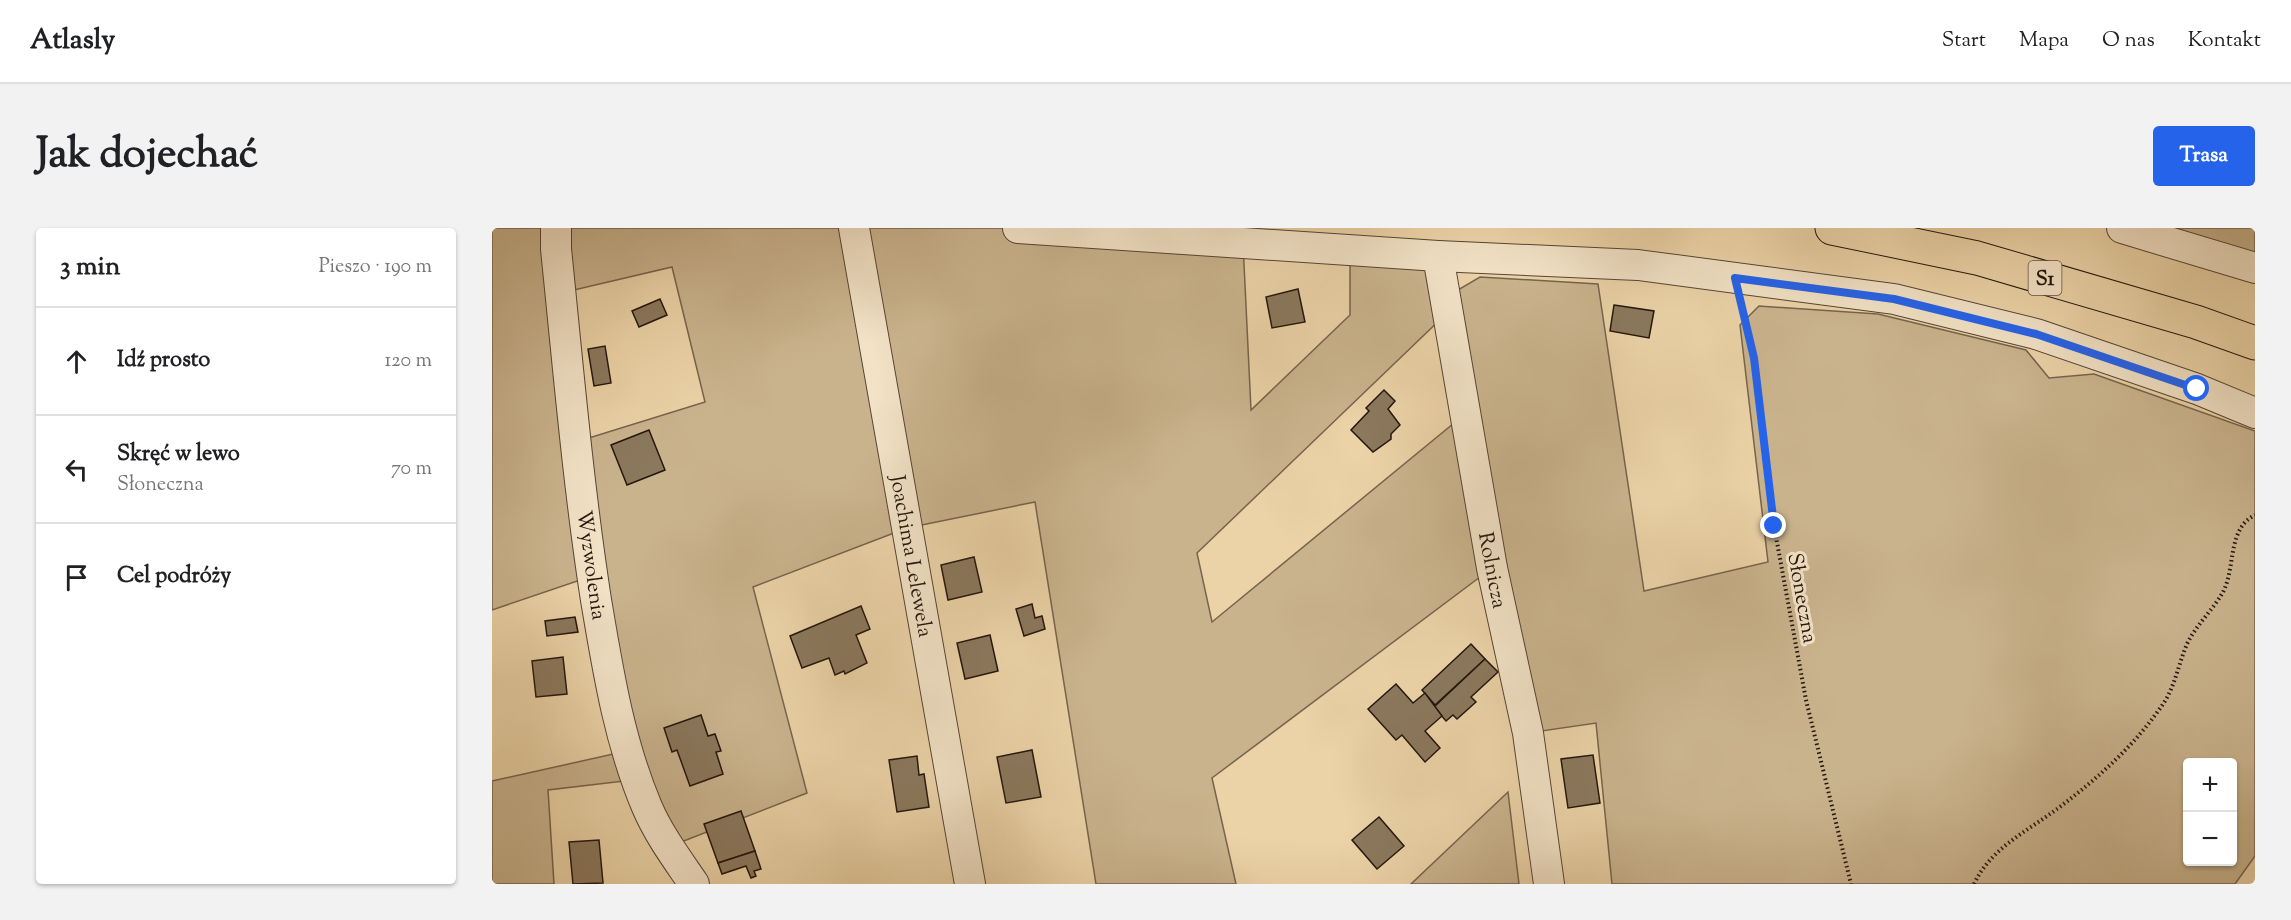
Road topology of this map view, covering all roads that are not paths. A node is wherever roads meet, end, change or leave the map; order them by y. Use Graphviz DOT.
graph roads {
  1 [pos="556,228"];
  2 [pos="854,228"];
  3 [pos="1018,228"];
  4 [pos="1832,228"];
  5 [pos="2121,228"];
  6 [pos="1438,256"];
  7 [pos="2255,268"];
  8 [pos="2255,343"];
  9 [pos="2255,413"];
  10 [pos="694,884"];
  11 [pos="970,884"];
  12 [pos="1550,884"];
  1 -- 10 [label="street, Wyzwolenia"];
  2 -- 11 [label="street, Joachima Lelewela"];
  3 -- 6 [label="street"];
  4 -- 8 [label="highway, S1"];
  5 -- 7 [label="street"];
  6 -- 9 [label="street"];
  6 -- 12 [label="street, Rolnicza"];
}
